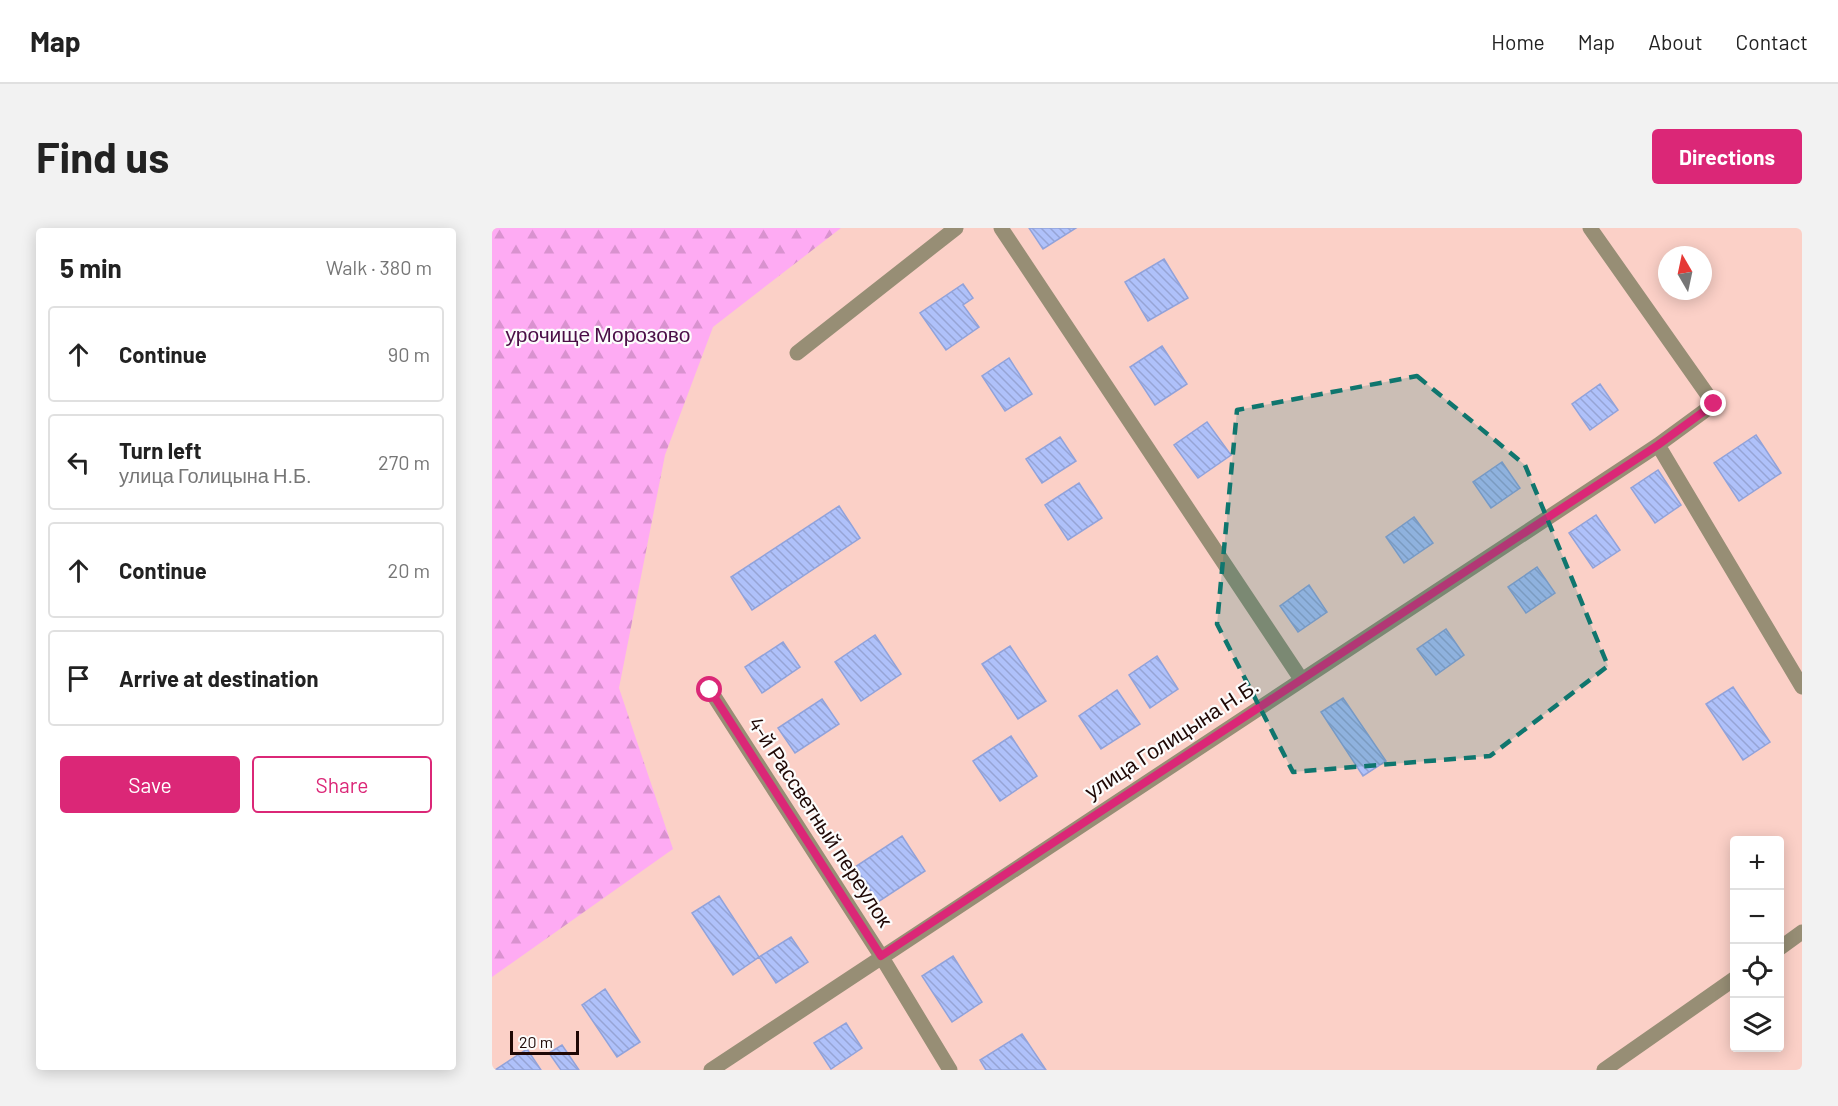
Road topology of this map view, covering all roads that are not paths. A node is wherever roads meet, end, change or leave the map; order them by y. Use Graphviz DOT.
graph roads {
  1 [pos="956,228"];
  2 [pos="1001,228"];
  3 [pos="1590,228"];
  4 [pos="797,353"];
  5 [pos="1658,445"];
  6 [pos="1301,679"];
  7 [pos="1802,687"];
  8 [pos="710,690"];
  9 [pos="1802,932"];
  10 [pos="1784,945"];
  11 [pos="881,956"];
  12 [pos="1730,982"];
  13 [pos="711,1070"];
  14 [pos="950,1070"];
  15 [pos="1605,1070"];
  1 -- 4 [label="street"];
  2 -- 6 [label="street"];
  3 -- 5 [label="street, улица Голицына Н.Б."];
  5 -- 6 [label="street, улица Голицына Н.Б."];
  5 -- 7 [label="street"];
  6 -- 11 [label="street, улица Голицына Н.Б."];
  8 -- 11 [label="street, 4-й Рассветный переулок"];
  9 -- 10 [label="street"];
  11 -- 13 [label="street, улица Голицына Н.Б."];
  11 -- 14 [label="street, 4-й Рассветный переулок"];
  12 -- 15 [label="street"];
}
